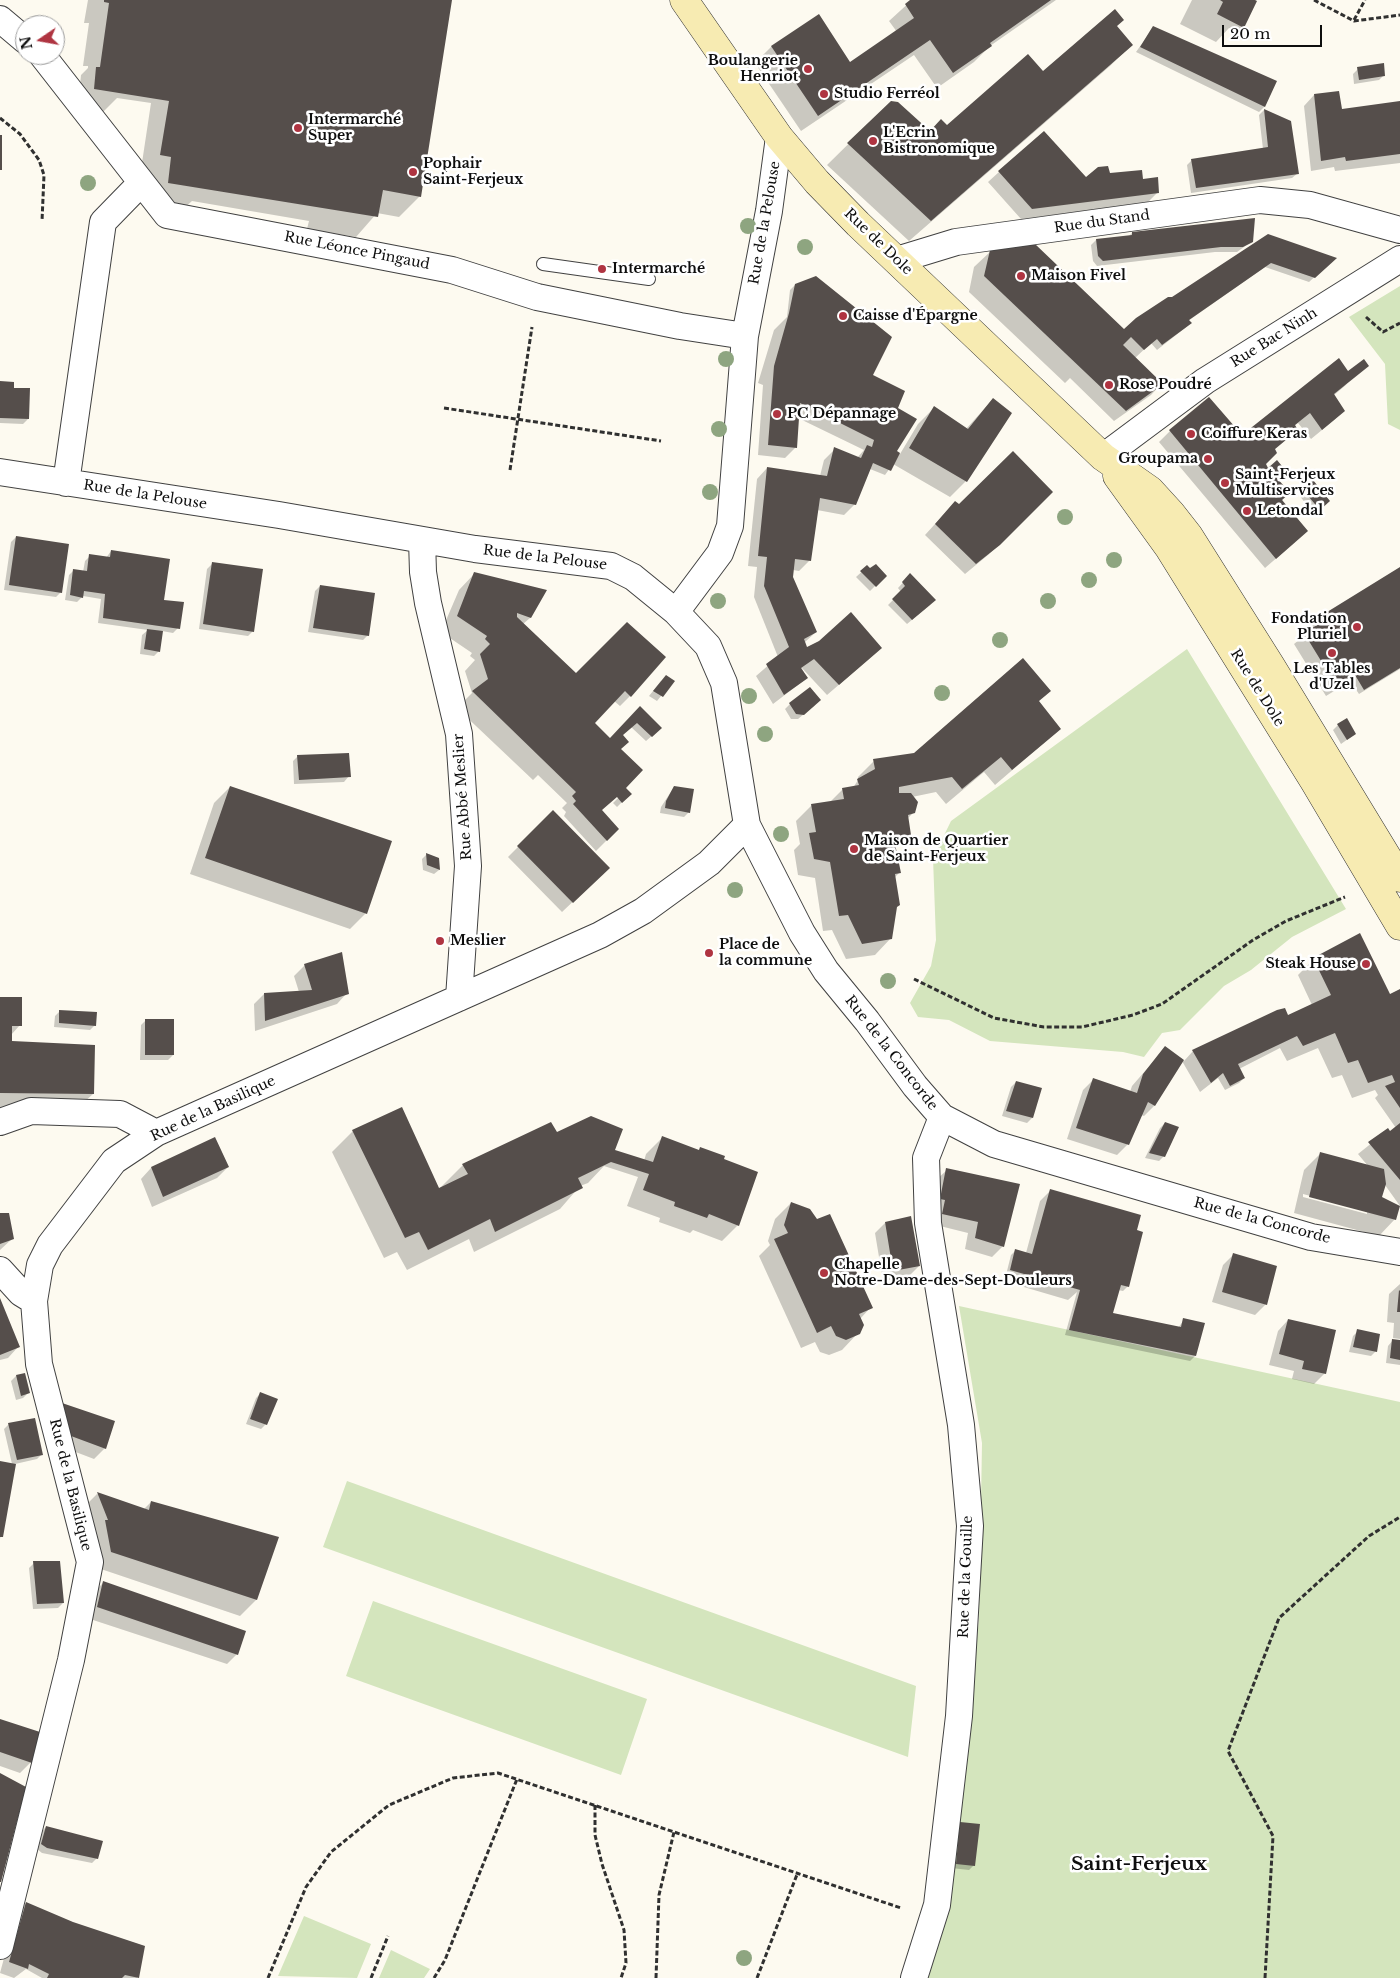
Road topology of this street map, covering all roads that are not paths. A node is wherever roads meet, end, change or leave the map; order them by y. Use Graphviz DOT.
graph roads {
  1 [pos="684,0"];
  2 [pos="0,19"];
  3 [pos="15,32"];
  4 [pos="50,65"];
  5 [pos="779,137"];
  6 [pos="141,183"];
  7 [pos="1400,230"];
  8 [pos="1400,259"];
  9 [pos="897,260"];
  10 [pos="543,264"];
  11 [pos="649,279"];
  12 [pos="745,336"];
  13 [pos="1102,457"];
  14 [pos="0,472"];
  15 [pos="66,483"];
  16 [pos="422,540"];
  17 [pos="676,612"];
  18 [pos="748,825"];
  19 [pos="1400,878"];
  20 [pos="1400,926"];
  21 [pos="459,998"];
  22 [pos="942,1117"];
  23 [pos="0,1122"];
  24 [pos="156,1134"];
  25 [pos="1400,1252"];
  26 [pos="0,1270"];
  27 [pos="34,1301"];
  28 [pos="0,1946"];
  29 [pos="914,1978"];
  1 -- 5 [label="main road, Rue de Dole"];
  2 -- 3 [label="street"];
  4 -- 6 [label="street, Rue Léonce Pingaud"];
  5 -- 9 [label="main road, Rue de Dole"];
  5 -- 12 [label="street, Rue de la Pelouse"];
  6 -- 12 [label="street, Rue Léonce Pingaud"];
  6 -- 15 [label="street"];
  7 -- 9 [label="street, Rue du Stand"];
  8 -- 13 [label="street, Rue Bac Ninh"];
  9 -- 13 [label="main road, Rue de Dole"];
  10 -- 11 [label="lane"];
  12 -- 17 [label="street, Rue de la Pelouse"];
  13 -- 19 [label="main road, Rue de Dole"];
  13 -- 20 [label="main road, Rue de Dole"];
  14 -- 15 [label="street, Rue de la Pelouse"];
  15 -- 16 [label="street, Rue de la Pelouse"];
  16 -- 17 [label="street, Rue de la Pelouse"];
  16 -- 21 [label="street, Rue Abbé Meslier"];
  17 -- 18 [label="street, Rue de la Concorde"];
  18 -- 21 [label="street, Rue de la Basilique"];
  18 -- 22 [label="street, Rue de la Concorde"];
  21 -- 24 [label="street, Rue de la Basilique"];
  22 -- 25 [label="street, Rue de la Concorde"];
  22 -- 29 [label="street, Rue de la Gouille"];
  23 -- 24 [label="street"];
  24 -- 27 [label="street, Rue de la Basilique"];
  26 -- 27 [label="street"];
  27 -- 28 [label="street, Rue de la Basilique"];
}
